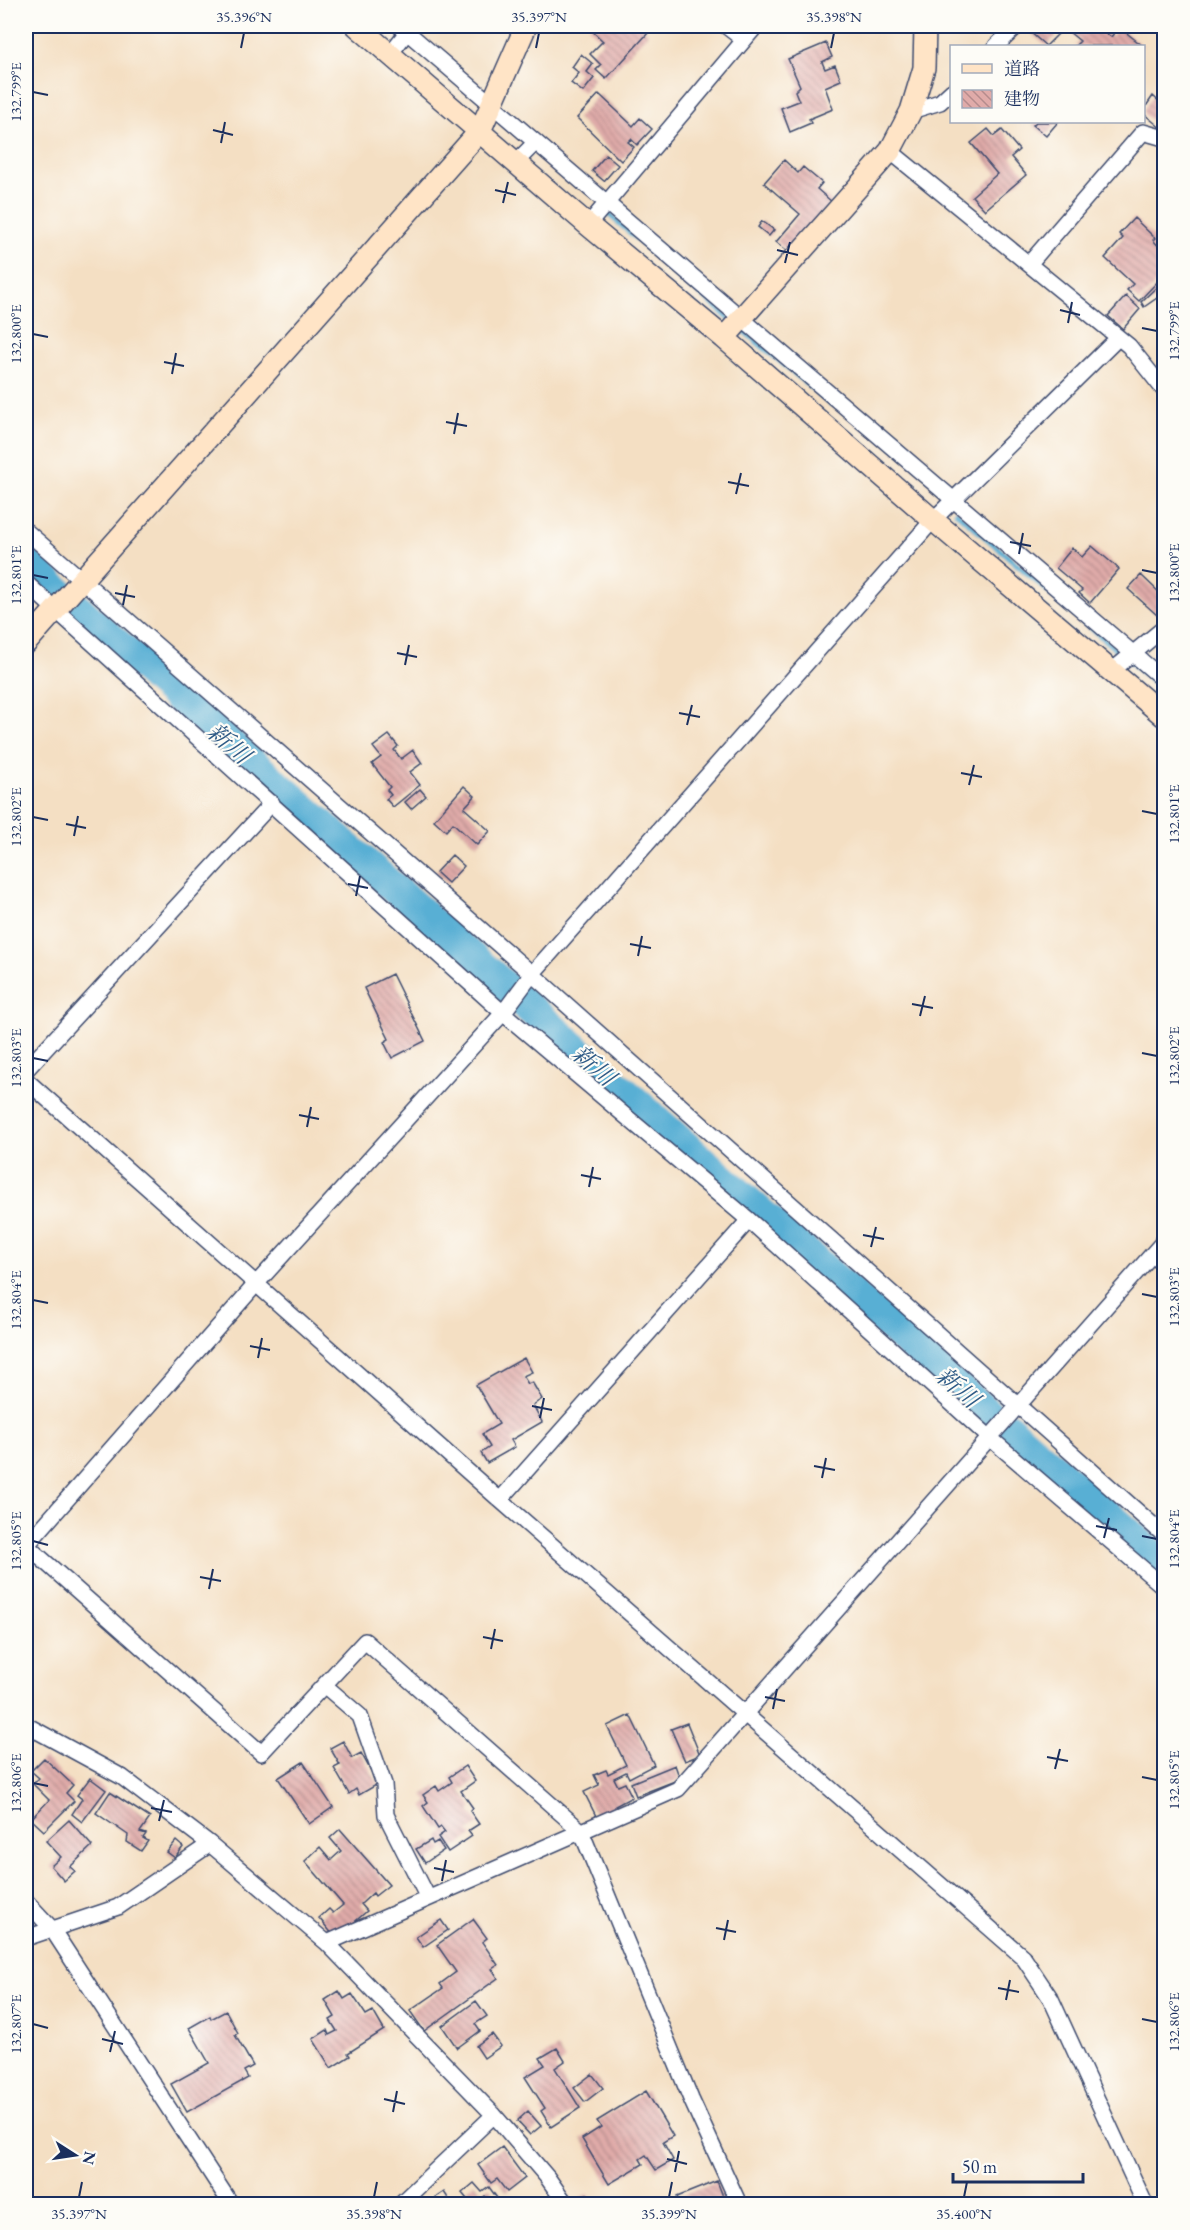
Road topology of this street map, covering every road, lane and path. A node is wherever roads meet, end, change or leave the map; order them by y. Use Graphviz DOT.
graph roads {
  1 [pos="357,26"];
  2 [pos="526,26"];
  3 [pos="726,26"];
  4 [pos="756,26"];
  5 [pos="925,26"];
  6 [pos="1017,26"];
  7 [pos="404,29"];
  8 [pos="744,40"];
  9 [pos="997,45"];
  10 [pos="390,54"];
  11 [pos="950,92"];
  12 [pos="492,103"];
  13 [pos="911,111"];
  14 [pos="480,131"];
  15 [pos="1164,138"];
  16 [pos="536,142"];
  17 [pos="890,151"];
  18 [pos="516,162"];
  19 [pos="608,201"];
  20 [pos="588,225"];
  21 [pos="1029,264"];
  22 [pos="742,317"];
  23 [pos="724,338"];
  24 [pos="1118,338"];
  25 [pos="1164,390"];
  26 [pos="955,498"];
  27 [pos="933,520"];
  28 [pos="26,531"];
  29 [pos="26,584"];
  30 [pos="79,584"];
  31 [pos="55,610"];
  32 [pos="1164,628"];
  33 [pos="26,643"];
  34 [pos="1133,653"];
  35 [pos="1113,670"];
  36 [pos="1164,680"];
  37 [pos="1164,716"];
  38 [pos="272,803"];
  39 [pos="527,979"];
  40 [pos="503,1013"];
  41 [pos="26,1070"];
  42 [pos="26,1080"];
  43 [pos="749,1220"];
  44 [pos="1164,1241"];
  45 [pos="256,1284"];
  46 [pos="1015,1411"];
  47 [pos="990,1438"];
  48 [pos="500,1500"];
  49 [pos="1164,1535"];
  50 [pos="26,1545"];
  51 [pos="1164,1587"];
  52 [pos="324,1685"];
  53 [pos="746,1713"];
  54 [pos="26,1725"];
  55 [pos="581,1832"];
  56 [pos="210,1844"];
  57 [pos="428,1898"];
  58 [pos="26,1901"];
  59 [pos="52,1929"];
  60 [pos="26,1938"];
  61 [pos="327,1942"];
  62 [pos="494,2115"];
  63 [pos="231,2205"];
  64 [pos="400,2205"];
  65 [pos="566,2205"];
  66 [pos="739,2205"];
  67 [pos="1145,2205"];
  1 -- 10 [label="street"];
  2 -- 12 [label="street"];
  3 -- 8 [label="street"];
  4 -- 8 [label="street"];
  5 -- 13 [label="street"];
  6 -- 9 [label="street"];
  7 -- 10 [label="street"];
  7 -- 12 [label="street"];
  8 -- 19 [label="street"];
  10 -- 14 [label="street"];
  11 -- 13 [label="street"];
  12 -- 14 [label="street"];
  12 -- 16 [label="street"];
  13 -- 17 [label="street"];
  14 -- 18 [label="street"];
  14 -- 30 [label="street"];
  15 -- 21 [label="street"];
  16 -- 18 [label="street"];
  16 -- 19 [label="street"];
  17 -- 21 [label="street"];
  17 -- 22 [label="street"];
  18 -- 20 [label="street"];
  19 -- 20 [label="street"];
  19 -- 22 [label="street"];
  20 -- 23 [label="street"];
  21 -- 24 [label="street"];
  22 -- 23 [label="street"];
  22 -- 26 [label="street"];
  23 -- 27 [label="street"];
  24 -- 25 [label="street"];
  24 -- 26 [label="street"];
  26 -- 27 [label="street"];
  26 -- 34 [label="street"];
  27 -- 35 [label="street"];
  27 -- 39 [label="street"];
  28 -- 30 [label="street"];
  29 -- 31 [label="street"];
  30 -- 31 [label="street"];
  30 -- 39 [label="street"];
  31 -- 33 [label="street"];
  31 -- 38 [label="street"];
  32 -- 34 [label="street"];
  34 -- 35 [label="street"];
  34 -- 36 [label="street"];
  35 -- 37 [label="street"];
  38 -- 40 [label="street"];
  38 -- 41 [label="street"];
  39 -- 40 [label="street"];
  39 -- 46 [label="street"];
  40 -- 43 [label="street"];
  40 -- 45 [label="street"];
  42 -- 45 [label="street"];
  43 -- 47 [label="street"];
  43 -- 48 [label="street"];
  44 -- 46 [label="street"];
  45 -- 48 [label="street"];
  45 -- 50 [label="street"];
  46 -- 47 [label="street"];
  46 -- 49 [label="street"];
  47 -- 51 [label="street"];
  47 -- 53 [label="street"];
  48 -- 53 [label="street"];
  50 -- 52 [label="street"];
  52 -- 55 [label="street"];
  52 -- 57 [label="street"];
  53 -- 55 [label="street"];
  53 -- 67 [label="street"];
  54 -- 56 [label="street"];
  55 -- 57 [label="street"];
  55 -- 66 [label="street"];
  56 -- 59 [label="street"];
  56 -- 61 [label="street"];
  57 -- 61 [label="street"];
  58 -- 59 [label="street"];
  59 -- 60 [label="street"];
  59 -- 63 [label="street"];
  61 -- 62 [label="street"];
  62 -- 64 [label="street"];
  62 -- 65 [label="street"];
}
